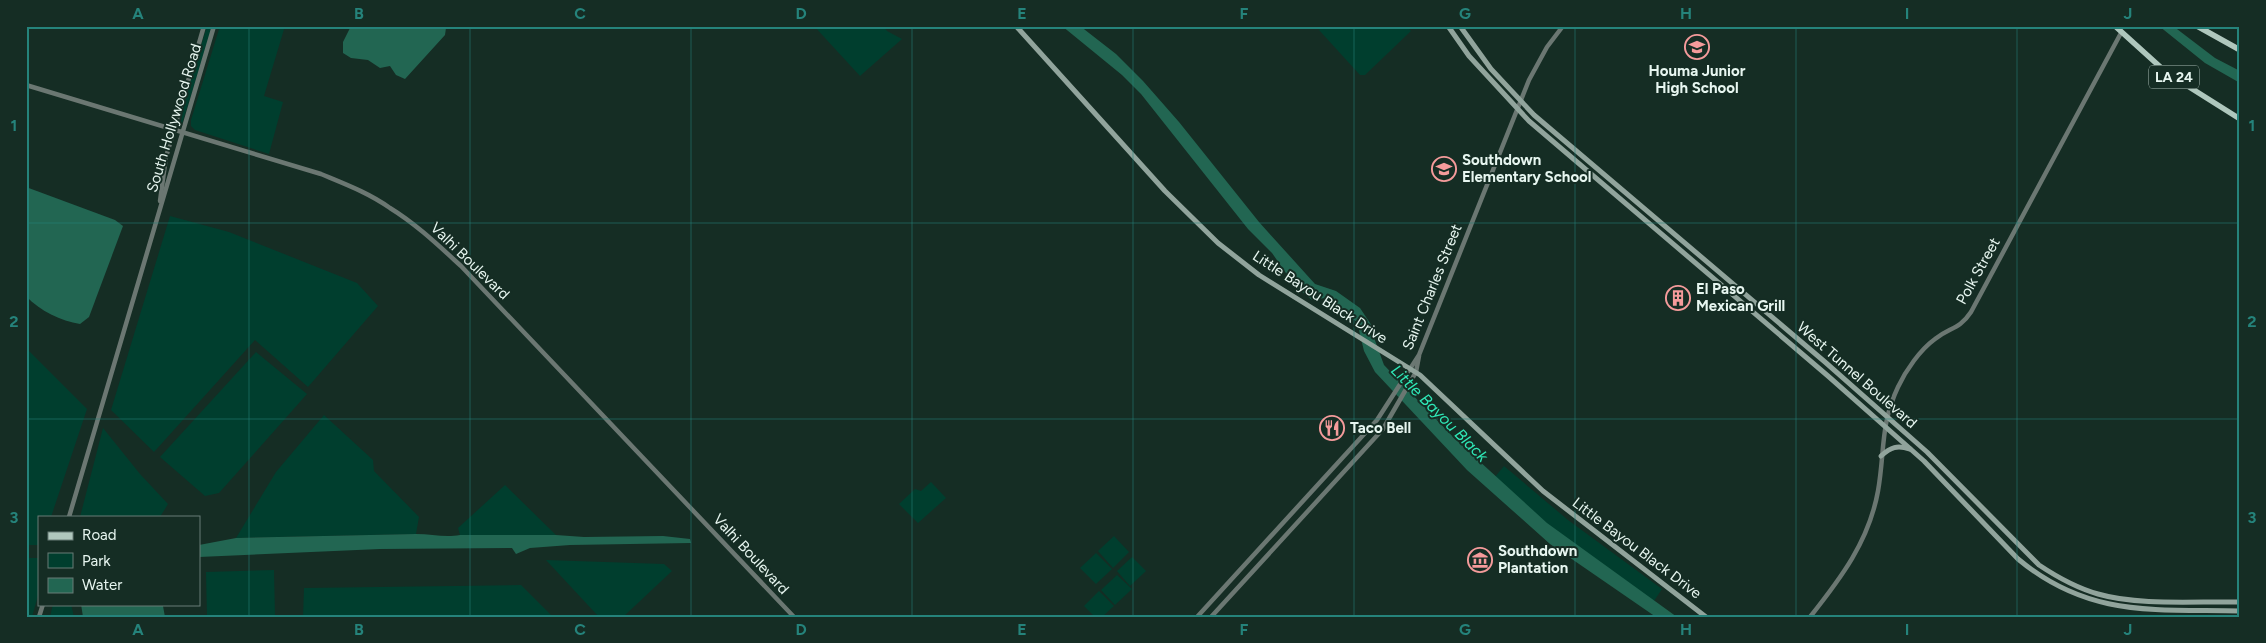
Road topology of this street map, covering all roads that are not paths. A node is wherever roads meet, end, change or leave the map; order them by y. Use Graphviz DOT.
graph roads {
  1 [pos="204,26"];
  2 [pos="214,26"];
  3 [pos="1016,26"];
  4 [pos="1448,26"];
  5 [pos="1460,26"];
  6 [pos="1563,26"];
  7 [pos="2115,26"];
  8 [pos="2197,26"];
  9 [pos="2121,33"];
  10 [pos="2240,50"];
  11 [pos="26,85"];
  12 [pos="1520,100"];
  13 [pos="1516,109"];
  14 [pos="2240,119"];
  15 [pos="174,129"];
  16 [pos="183,131"];
  17 [pos="160,209"];
  18 [pos="1419,355"];
  19 [pos="1411,368"];
  20 [pos="1416,372"];
  21 [pos="1886,416"];
  22 [pos="1884,426"];
  23 [pos="1911,449"];
  24 [pos="1881,456"];
  25 [pos="70,515"];
  26 [pos="2240,602"];
  27 [pos="2240,611"];
  28 [pos="794,617"];
  29 [pos="1197,617"];
  30 [pos="1212,617"];
  31 [pos="1706,617"];
  32 [pos="1810,617"];
  1 -- 15 [label="street, South Hollywood Road"];
  2 -- 16 [label="street, South Hollywood Road"];
  3 -- 19 [label="main road, Little Bayou Black Drive"];
  4 -- 13 [label="main road, West Tunnel Boulevard"];
  5 -- 12 [label="main road, West Tunnel Boulevard"];
  6 -- 12 [label="street, Saint Charles Street"];
  7 -- 9 [label="main road, LA 24"];
  8 -- 10 [label="main road"];
  9 -- 14 [label="main road, LA 24"];
  9 -- 21 [label="street, Polk Street"];
  11 -- 15 [label="street, Valhi Boulevard"];
  12 -- 13 [label="street, Saint Charles Street"];
  12 -- 21 [label="main road, West Tunnel Boulevard"];
  13 -- 18 [label="street, Saint Charles Street"];
  13 -- 22 [label="main road, West Tunnel Boulevard"];
  15 -- 16 [label="street, Valhi Boulevard"];
  15 -- 17 [label="street, South Hollywood Road"];
  16 -- 17 [label="street, South Hollywood Road"];
  16 -- 28 [label="street, Valhi Boulevard"];
  17 -- 25 [label="street"];
  18 -- 19 [label="street, Saint Charles Street"];
  18 -- 20 [label="street, Saint Charles Street"];
  19 -- 20 [label="main road, Little Bayou Black Drive"];
  19 -- 29 [label="street, Saint Charles Street"];
  20 -- 30 [label="street, Saint Charles Street"];
  20 -- 31 [label="main road, Little Bayou Black Drive"];
  21 -- 22 [label="street, Polk Street"];
  21 -- 26 [label="main road, West Tunnel Boulevard"];
  22 -- 23 [label="main road, West Tunnel Boulevard"];
  22 -- 24 [label="street, Polk Street"];
  23 -- 24 [label="main road"];
  23 -- 27 [label="main road, West Tunnel Boulevard"];
  24 -- 32 [label="street, Polk Street"];
}
